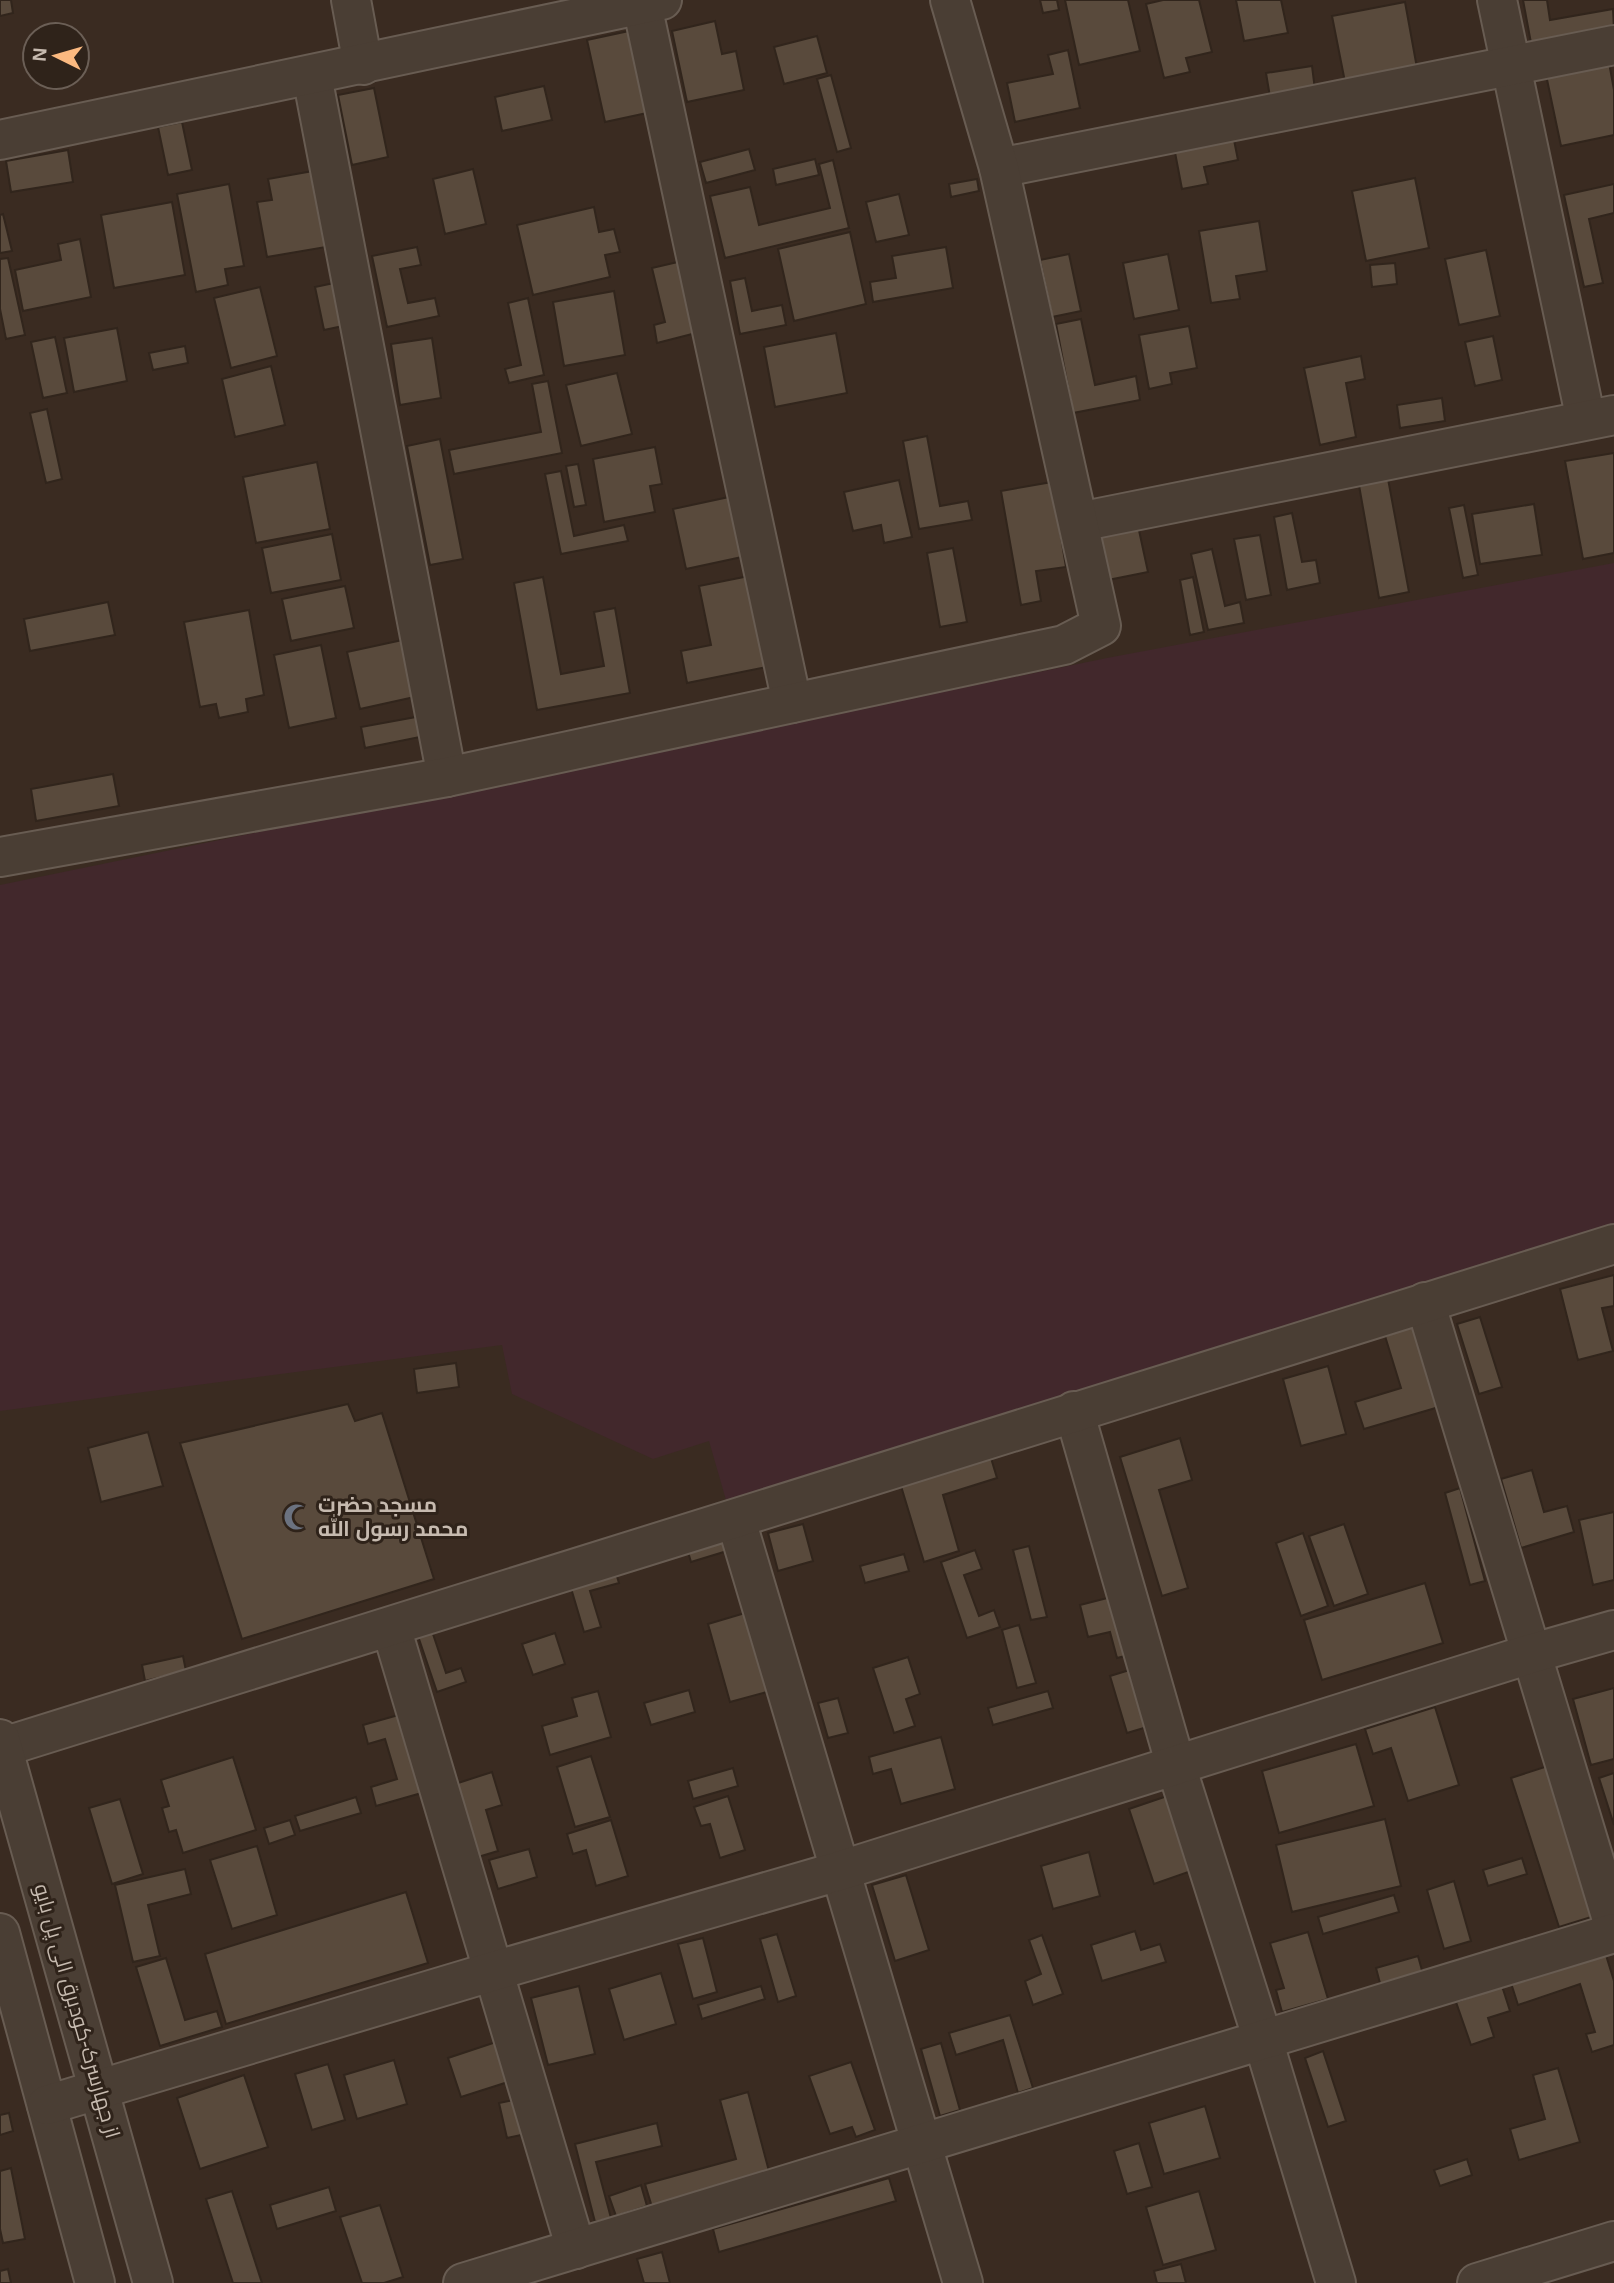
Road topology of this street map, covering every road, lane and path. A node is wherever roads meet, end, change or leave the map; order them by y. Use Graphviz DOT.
graph roads {
  1 [pos="351,0"];
  2 [pos="950,0"];
  3 [pos="1497,0"];
  4 [pos="652,3"];
  5 [pos="1614,45"];
  6 [pos="363,65"];
  7 [pos="1511,66"];
  8 [pos="312,76"];
  9 [pos="0,140"];
  10 [pos="999,168"];
  11 [pos="1600,417"];
  12 [pos="1079,522"];
  13 [pos="792,703"];
  14 [pos="447,777"];
  15 [pos="0,857"];
  16 [pos="1614,1244"];
  17 [pos="1425,1301"];
  18 [pos="1074,1412"];
  19 [pos="736,1520"];
  20 [pos="391,1627"];
  21 [pos="1614,1630"];
  22 [pos="1530,1654"];
  23 [pos="1,1745"];
  24 [pos="1176,1766"];
  25 [pos="839,1871"];
  26 [pos="1614,1926"];
  27 [pos="1614,1933"];
  28 [pos="1,1943"];
  29 [pos="494,1971"];
  30 [pos="1263,2040"];
  31 [pos="99,2089"];
  32 [pos="47,2105"];
  33 [pos="922,2144"];
  34 [pos="1614,2241"];
  35 [pos="576,2249"];
  36 [pos="95,2283"];
  37 [pos="153,2283"];
  38 [pos="463,2283"];
  39 [pos="963,2283"];
  40 [pos="1336,2283"];
  41 [pos="1477,2283"];
  1 -- 6 [label="street"];
  2 -- 10 [label="street"];
  3 -- 7 [label="street"];
  4 -- 6 [label="street"];
  4 -- 13 [label="street"];
  5 -- 7 [label="street"];
  6 -- 8 [label="street"];
  7 -- 10 [label="street"];
  7 -- 11 [label="street"];
  8 -- 9 [label="street"];
  8 -- 14 [label="street"];
  10 -- 12 [label="street"];
  11 -- 12 [label="street"];
  12 -- 13 [label="street"];
  13 -- 14 [label="street"];
  14 -- 15 [label="street"];
  16 -- 17 [label="street"];
  17 -- 18 [label="street"];
  17 -- 22 [label="street"];
  18 -- 19 [label="street"];
  18 -- 24 [label="street"];
  19 -- 20 [label="street"];
  19 -- 25 [label="street"];
  20 -- 23 [label="street"];
  20 -- 29 [label="street"];
  21 -- 22 [label="street"];
  22 -- 24 [label="street"];
  22 -- 26 [label="street"];
  23 -- 31 [label="street, از جهارسرک-کودبرق الی پل بایو"];
  24 -- 25 [label="street"];
  24 -- 30 [label="street"];
  25 -- 29 [label="street"];
  25 -- 33 [label="street"];
  27 -- 30 [label="street"];
  28 -- 32 [label="street"];
  29 -- 31 [label="street"];
  29 -- 35 [label="street"];
  30 -- 33 [label="street"];
  30 -- 40 [label="street"];
  31 -- 32 [label="street"];
  31 -- 37 [label="street, از جهارسرک-کودبرق الی پل بایو"];
  32 -- 36 [label="street"];
  33 -- 35 [label="street"];
  33 -- 39 [label="street"];
  34 -- 41 [label="street"];
  35 -- 38 [label="street"];
}
